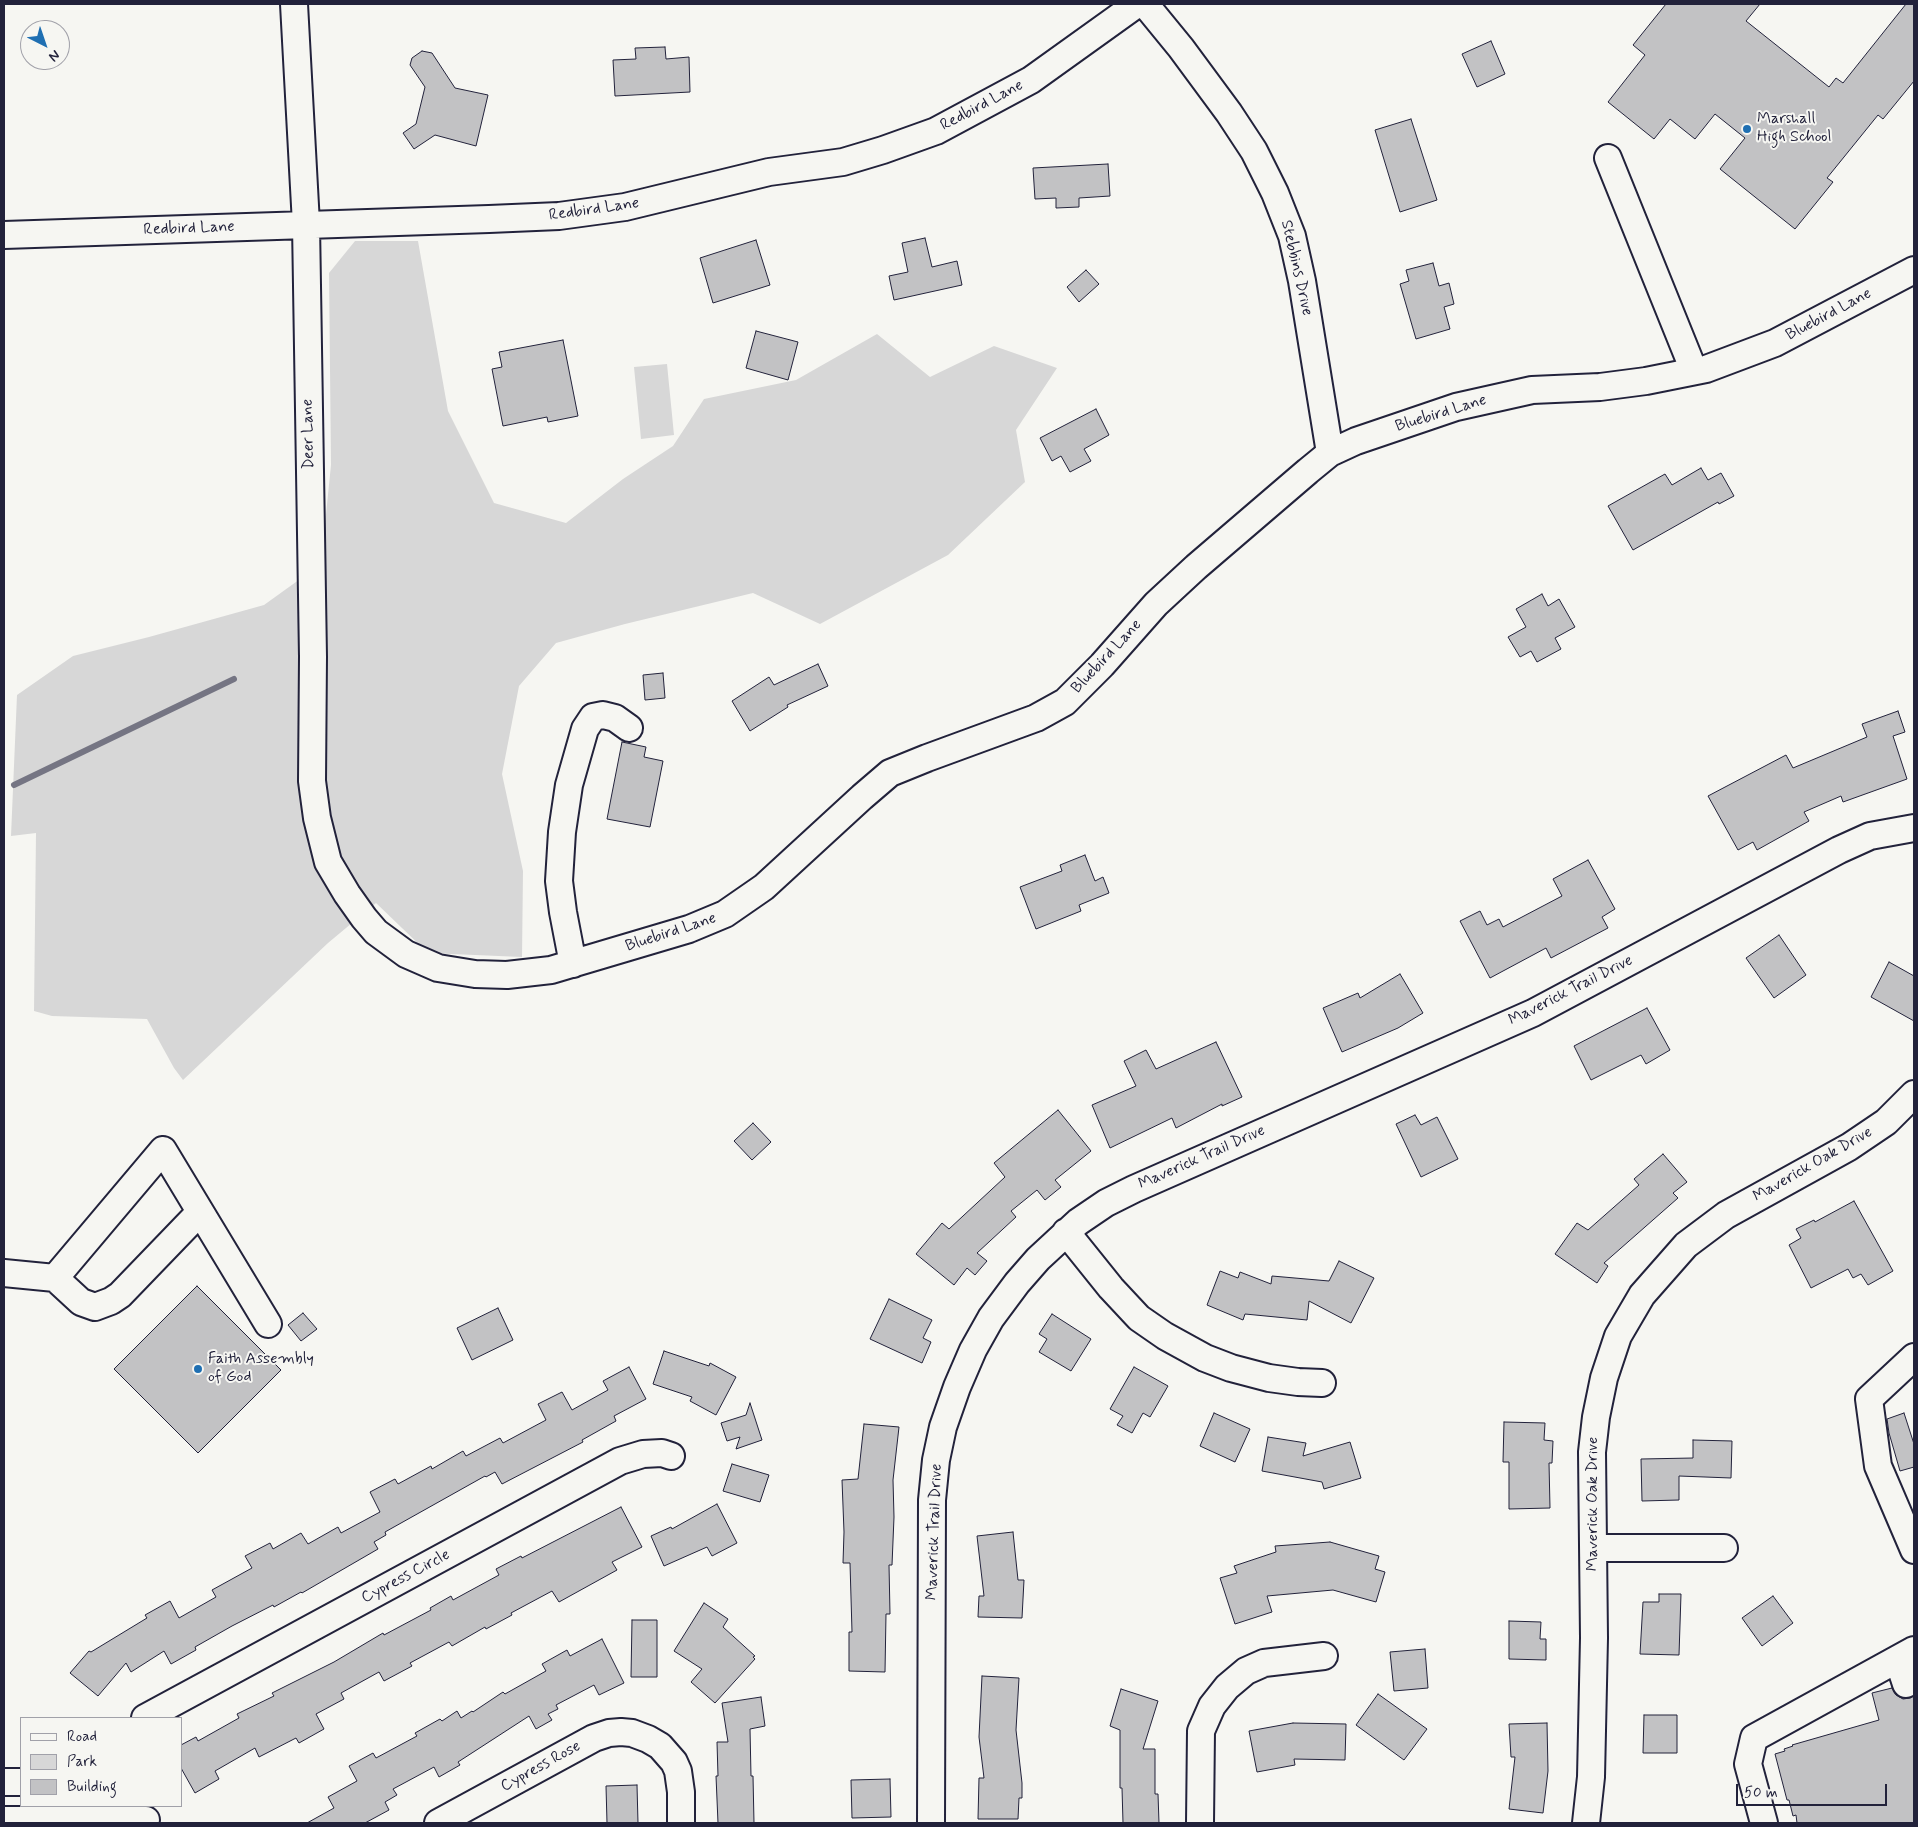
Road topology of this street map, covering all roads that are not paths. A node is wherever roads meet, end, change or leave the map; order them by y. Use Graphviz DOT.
graph roads {
  1 [pos="294,4"];
  2 [pos="1137,4"];
  3 [pos="1145,4"];
  4 [pos="1608,158"];
  5 [pos="306,224"];
  6 [pos="4,235"];
  7 [pos="1914,270"];
  8 [pos="1694,371"];
  9 [pos="1330,454"];
  10 [pos="629,728"];
  11 [pos="1914,828"];
  12 [pos="328,862"];
  13 [pos="573,964"];
  14 [pos="1914,1094"];
  15 [pos="200,1212"];
  16 [pos="1066,1232"];
  17 [pos="4,1273"];
  18 [pos="55,1278"];
  19 [pos="268,1324"];
  20 [pos="1914,1357"];
  21 [pos="1322,1383"];
  22 [pos="671,1456"];
  23 [pos="1594,1548"];
  24 [pos="1724,1548"];
  25 [pos="1914,1550"];
  26 [pos="1324,1656"];
  27 [pos="1906,1665"];
  28 [pos="148,1717"];
  29 [pos="4,1782"];
  30 [pos="20,1782"];
  31 [pos="146,1816"];
  32 [pos="4,1820"];
  33 [pos="438,1823"];
  34 [pos="681,1823"];
  35 [pos="931,1823"];
  36 [pos="1200,1823"];
  37 [pos="1586,1823"];
  38 [pos="1764,1823"];
  1 -- 5 [label="street, Deer Lane"];
  2 -- 5 [label="street, Redbird Lane"];
  3 -- 9 [label="street, Stebbins Drive"];
  4 -- 8 [label="street"];
  5 -- 6 [label="street, Redbird Lane"];
  5 -- 12 [label="street, Deer Lane"];
  7 -- 8 [label="street, Bluebird Lane"];
  8 -- 9 [label="street, Bluebird Lane"];
  9 -- 13 [label="street, Bluebird Lane"];
  10 -- 13 [label="street"];
  11 -- 16 [label="street, Maverick Trail Drive"];
  12 -- 13 [label="street, Bluebird Lane"];
  14 -- 23 [label="street, Maverick Oak Drive"];
  15 -- 18 [label="street"];
  15 -- 18 [label="street"];
  15 -- 19 [label="street"];
  16 -- 21 [label="street"];
  16 -- 35 [label="street, Maverick Trail Drive"];
  17 -- 18 [label="street"];
  20 -- 25 [label="street"];
  22 -- 28 [label="street, Cypress Circle"];
  23 -- 24 [label="street"];
  23 -- 37 [label="street, Maverick Oak Drive"];
  26 -- 36 [label="street"];
  27 -- 38 [label="street"];
  29 -- 30 [label="street"];
  31 -- 32 [label="street"];
  33 -- 34 [label="street, Cypress Rose"];
}
